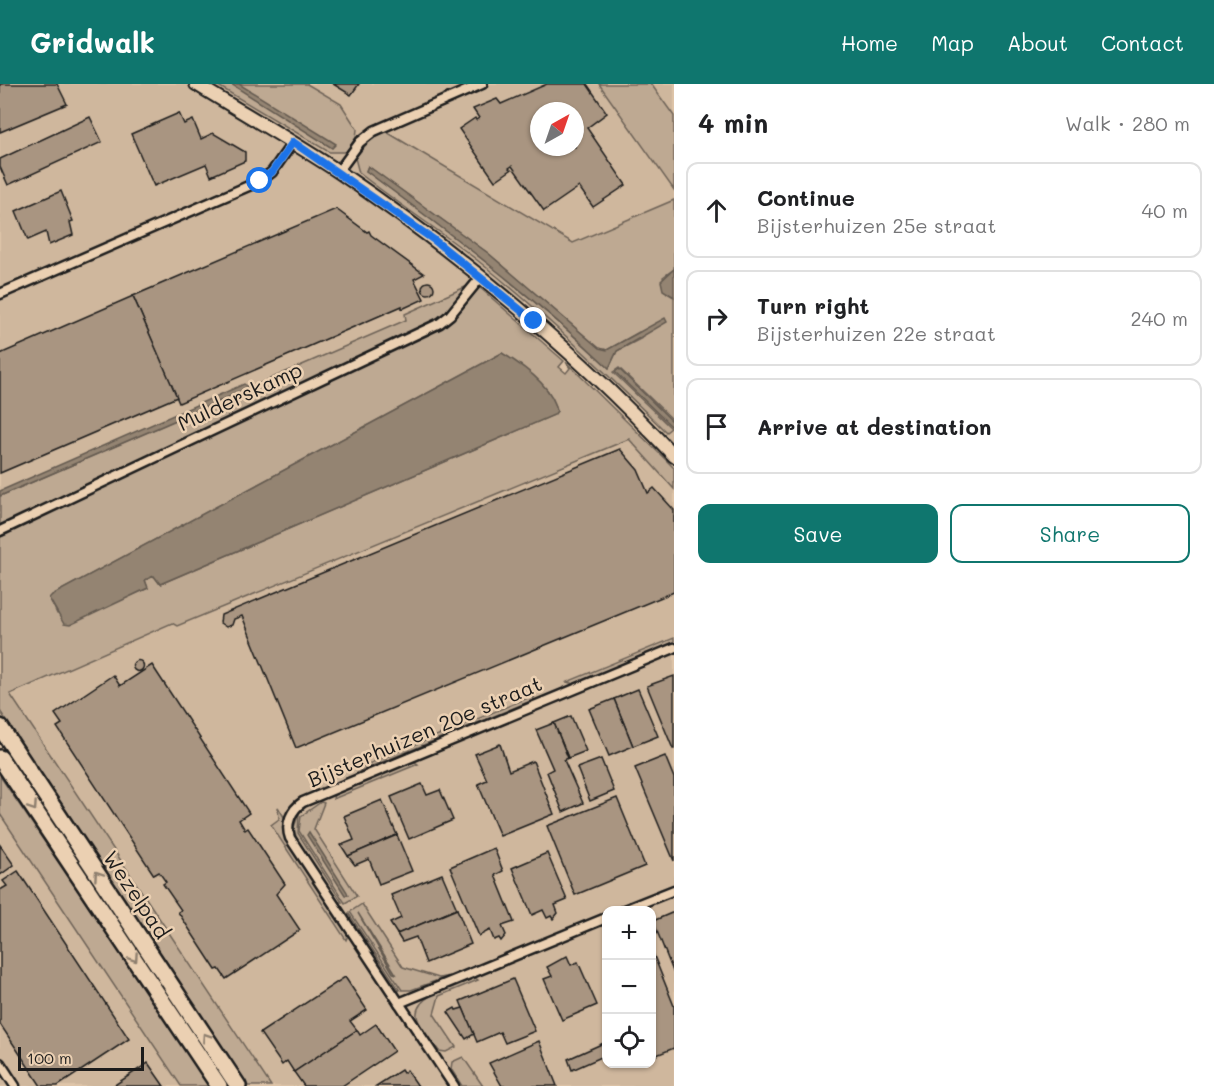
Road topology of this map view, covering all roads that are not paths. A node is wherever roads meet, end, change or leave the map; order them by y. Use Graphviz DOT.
graph roads {
  1 [pos="195,84"];
  2 [pos="482,84"];
  3 [pos="293,142"];
  4 [pos="338,172"];
  5 [pos="481,277"];
  6 [pos="0,294"];
  7 [pos="674,456"];
  8 [pos="0,531"];
  9 [pos="674,648"];
  10 [pos="0,727"];
  11 [pos="0,758"];
  12 [pos="674,890"];
  13 [pos="634,906"];
  14 [pos="602,920"];
  15 [pos="399,1004"];
  16 [pos="0,1063"];
  17 [pos="15,1086"];
  18 [pos="219,1086"];
  19 [pos="238,1086"];
  20 [pos="454,1086"];
  1 -- 3 [label="main road"];
  2 -- 4 [label="street"];
  3 -- 4 [label="main road"];
  3 -- 6 [label="street"];
  4 -- 5 [label="main road"];
  5 -- 7 [label="main road"];
  5 -- 8 [label="street, Mulderskamp"];
  9 -- 15 [label="street, Bijsterhuizen 20e straat"];
  19 -- 10 [label="highway, Wezelpad, one-way"];
  11 -- 18 [label="highway, Wezelpad, one-way"];
  12 -- 13 [label="street"];
  14 -- 15 [label="street"];
  15 -- 20 [label="street, Bijsterhuizen 20e straat"];
  16 -- 17 [label="street"];
}
